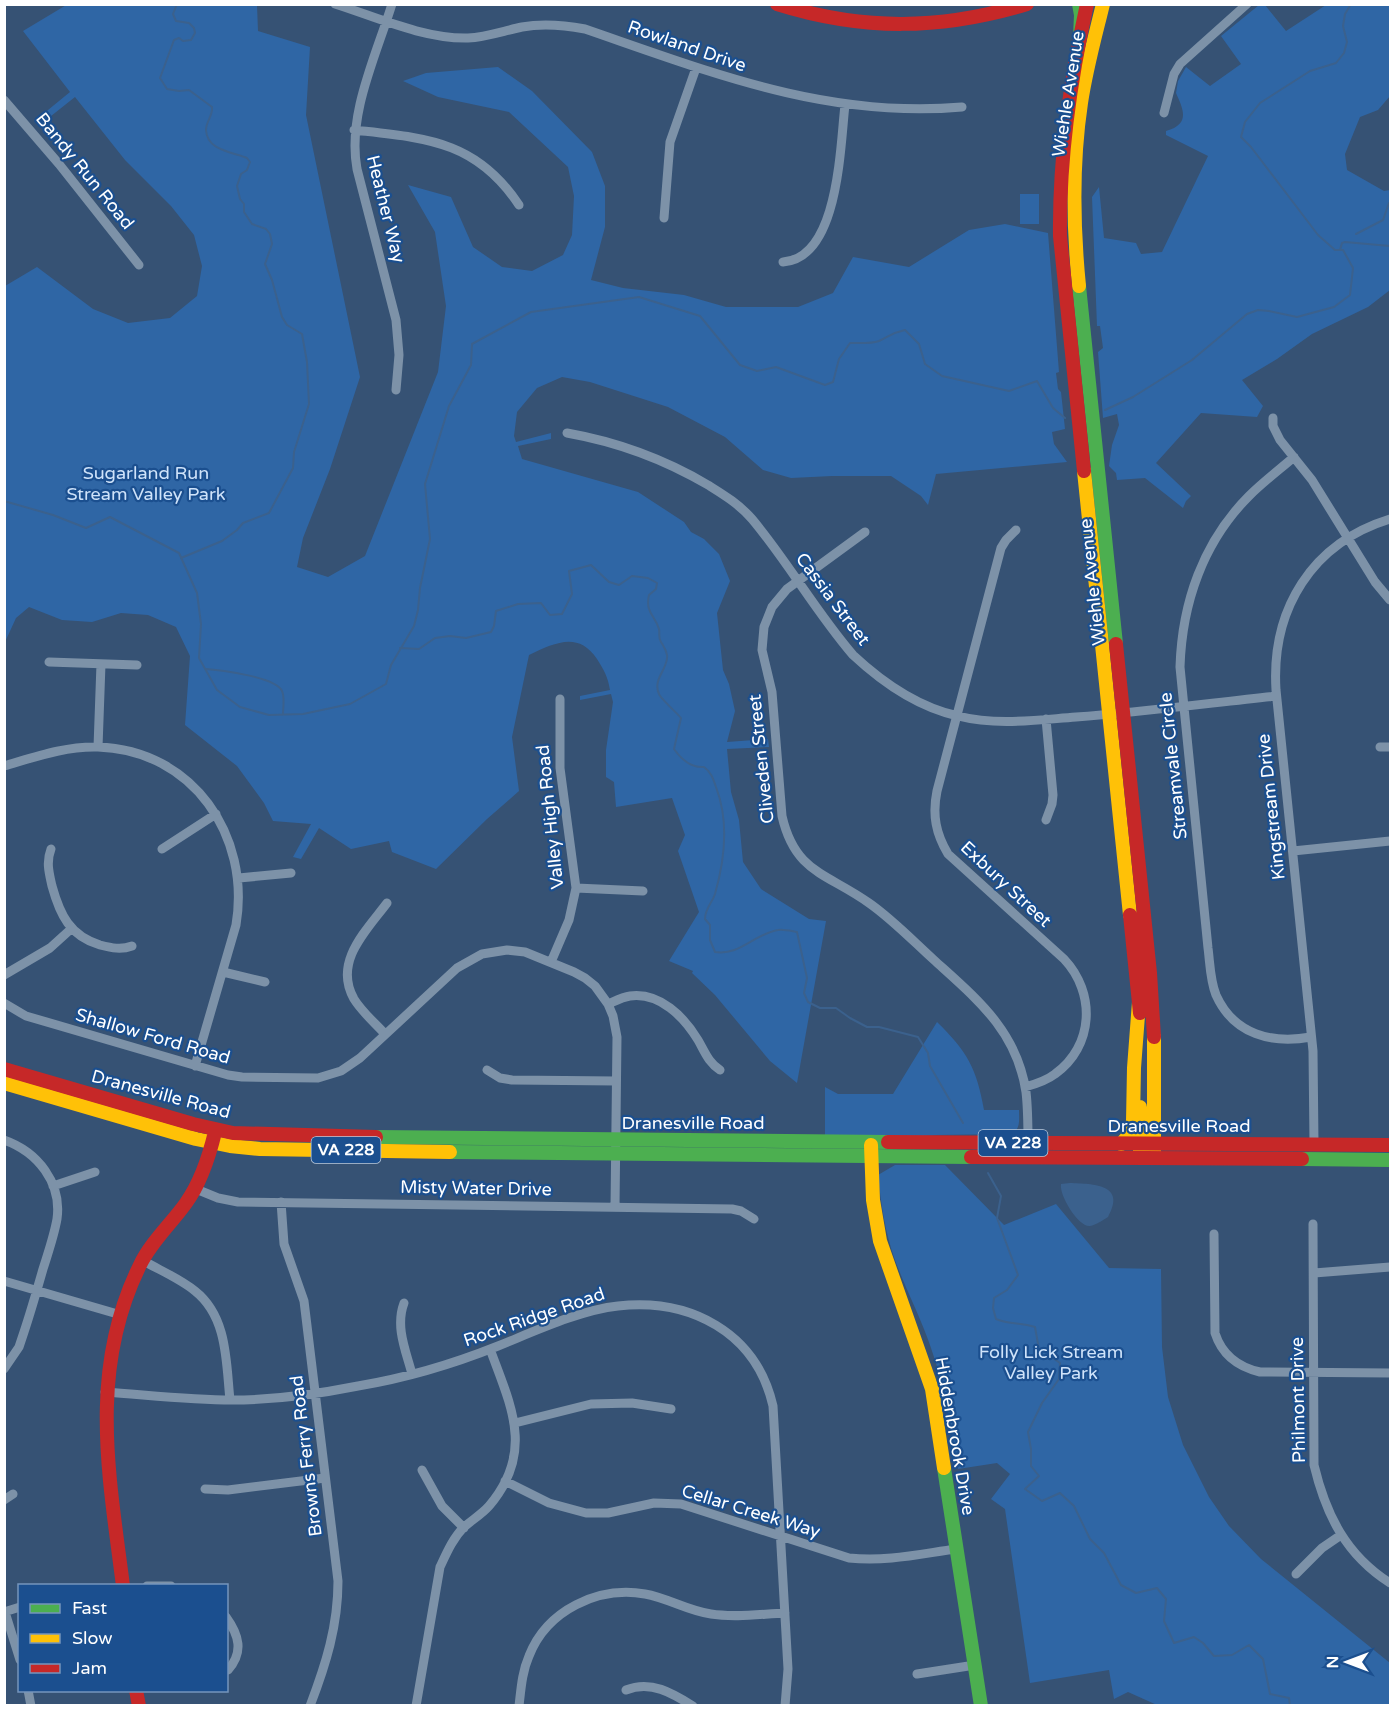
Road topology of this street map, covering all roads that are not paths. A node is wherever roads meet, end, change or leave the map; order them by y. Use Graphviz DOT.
graph roads {
  1 [pos="335,4"];
  2 [pos="392,4"];
  3 [pos="777,4"];
  4 [pos="1027,4"];
  5 [pos="1079,4"];
  6 [pos="1088,4"];
  7 [pos="1103,4"];
  8 [pos="1247,4"];
  9 [pos="387,21"];
  10 [pos="1080,36"];
  11 [pos="696,68"];
  12 [pos="4,100"];
  13 [pos="845,105"];
  14 [pos="962,107"];
  15 [pos="1164,113"];
  16 [pos="354,130"];
  17 [pos="519,205"];
  18 [pos="664,218"];
  19 [pos="783,262"];
  20 [pos="139,265"];
  21 [pos="396,390"];
  22 [pos="1272,418"];
  23 [pos="567,433"];
  24 [pos="1294,457"];
  25 [pos="1390,519"];
  26 [pos="1016,530"];
  27 [pos="865,532"];
  28 [pos="1348,538"];
  29 [pos="798,581"];
  30 [pos="1390,600"];
  31 [pos="49,662"];
  32 [pos="101,664"];
  33 [pos="137,665"];
  34 [pos="1276,696"];
  35 [pos="560,699"];
  36 [pos="1184,706"];
  37 [pos="1123,713"];
  38 [pos="1109,714"];
  39 [pos="956,716"];
  40 [pos="1046,719"];
  41 [pos="98,747"];
  42 [pos="1380,747"];
  43 [pos="1390,747"];
  44 [pos="4,766"];
  45 [pos="216,814"];
  46 [pos="1046,820"];
  47 [pos="1390,841"];
  48 [pos="51,849"];
  49 [pos="162,849"];
  50 [pos="1293,851"];
  51 [pos="291,873"];
  52 [pos="239,878"];
  53 [pos="576,888"];
  54 [pos="643,891"];
  55 [pos="387,903"];
  56 [pos="71,929"];
  57 [pos="132,946"];
  58 [pos="551,962"];
  59 [pos="223,972"];
  60 [pos="4,975"];
  61 [pos="265,982"];
  62 [pos="1140,1002"];
  63 [pos="4,1003"];
  64 [pos="609,1004"];
  65 [pos="385,1035"];
  66 [pos="1311,1036"];
  67 [pos="195,1066"];
  68 [pos="4,1069"];
  69 [pos="487,1070"];
  70 [pos="720,1070"];
  71 [pos="616,1081"];
  72 [pos="4,1083"];
  73 [pos="1025,1087"];
  74 [pos="214,1136"];
  75 [pos="4,1140"];
  76 [pos="1028,1143"];
  77 [pos="1122,1144"];
  78 [pos="1314,1144"];
  79 [pos="1390,1145"];
  80 [pos="616,1148"];
  81 [pos="871,1149"];
  82 [pos="1147,1151"];
  83 [pos="1390,1160"];
  84 [pos="95,1172"];
  85 [pos="53,1186"];
  86 [pos="196,1189"];
  87 [pos="281,1202"];
  88 [pos="615,1206"];
  89 [pos="754,1219"];
  90 [pos="1313,1224"];
  91 [pos="1214,1234"];
  92 [pos="142,1260"];
  93 [pos="1390,1268"];
  94 [pos="1314,1273"];
  95 [pos="4,1281"];
  96 [pos="37,1290"];
  97 [pos="404,1303"];
  98 [pos="121,1315"];
  99 [pos="490,1349"];
  100 [pos="4,1369"];
  101 [pos="1313,1372"];
  102 [pos="1390,1373"];
  103 [pos="412,1374"];
  104 [pos="105,1392"];
  105 [pos="315,1392"];
  106 [pos="230,1400"];
  107 [pos="671,1409"];
  108 [pos="515,1423"];
  109 [pos="422,1470"];
  110 [pos="325,1478"];
  111 [pos="505,1481"];
  112 [pos="205,1489"];
  113 [pos="464,1528"];
  114 [pos="1341,1535"];
  115 [pos="781,1537"];
  116 [pos="956,1549"];
  117 [pos="1296,1574"];
  118 [pos="1390,1583"];
  119 [pos="123,1584"];
  120 [pos="5,1612"];
  121 [pos="785,1613"];
  122 [pos="228,1620"];
  123 [pos="18,1654"];
  124 [pos="975,1665"];
  125 [pos="228,1670"];
  126 [pos="917,1674"];
  127 [pos="626,1690"];
  128 [pos="310,1706"];
  129 [pos="416,1706"];
  130 [pos="519,1706"];
  131 [pos="693,1706"];
  132 [pos="785,1706"];
  133 [pos="981,1706"];
  1 -- 9 [label="street, Rowland Drive"];
  2 -- 9 [label="street, Heather Way"];
  3 -- 4 [label="main road"];
  5 -- 10 [label="main road"];
  6 -- 10 [label="main road, Wiehle Avenue"];
  7 -- 37 [label="main road, Wiehle Avenue"];
  8 -- 15 [label="street"];
  9 -- 11 [label="street, Rowland Drive"];
  9 -- 16 [label="street, Heather Way"];
  10 -- 38 [label="main road, Wiehle Avenue"];
  11 -- 13 [label="street, Rowland Drive"];
  11 -- 18 [label="street"];
  12 -- 20 [label="street, Bandy Run Road"];
  13 -- 14 [label="street, Rowland Drive"];
  13 -- 19 [label="street"];
  16 -- 17 [label="street"];
  16 -- 21 [label="street, Heather Way"];
  22 -- 24 [label="street"];
  23 -- 29 [label="street, Cassia Street"];
  24 -- 28 [label="street"];
  24 -- 36 [label="street, Streamvale Circle"];
  25 -- 28 [label="street, Kingstream Drive"];
  26 -- 39 [label="street, Exbury Street"];
  27 -- 29 [label="street, Cliveden Street"];
  28 -- 30 [label="street"];
  28 -- 34 [label="street, Kingstream Drive"];
  29 -- 39 [label="street, Cassia Street"];
  29 -- 73 [label="street, Cliveden Street"];
  31 -- 32 [label="street"];
  32 -- 33 [label="street"];
  32 -- 41 [label="street"];
  34 -- 36 [label="street, Cassia Street"];
  34 -- 50 [label="street, Kingstream Drive"];
  35 -- 53 [label="street, Valley High Road"];
  36 -- 37 [label="street, Cassia Street"];
  36 -- 66 [label="street, Streamvale Circle"];
  37 -- 38 [label="street, Cassia Street"];
  37 -- 82 [label="main road, Wiehle Avenue"];
  38 -- 40 [label="street, Cassia Street"];
  38 -- 62 [label="main road, Wiehle Avenue"];
  39 -- 40 [label="street, Cassia Street"];
  39 -- 73 [label="street, Exbury Street"];
  40 -- 46 [label="street"];
  41 -- 44 [label="street"];
  41 -- 45 [label="street"];
  42 -- 43 [label="street"];
  45 -- 49 [label="street"];
  45 -- 52 [label="street"];
  47 -- 50 [label="street"];
  48 -- 56 [label="street"];
  50 -- 66 [label="street, Kingstream Drive"];
  51 -- 52 [label="street"];
  52 -- 59 [label="street"];
  53 -- 54 [label="street"];
  53 -- 58 [label="street, Valley High Road"];
  55 -- 65 [label="street"];
  56 -- 57 [label="street"];
  56 -- 60 [label="street"];
  58 -- 64 [label="street, Shallow Ford Road"];
  58 -- 65 [label="street, Shallow Ford Road"];
  59 -- 61 [label="street"];
  59 -- 67 [label="street"];
  62 -- 77 [label="main road"];
  62 -- 82 [label="main road, Wiehle Avenue"];
  63 -- 67 [label="street, Shallow Ford Road"];
  64 -- 70 [label="street"];
  64 -- 71 [label="street, Shallow Ford Road"];
  65 -- 67 [label="street, Shallow Ford Road"];
  66 -- 78 [label="street, Kingstream Drive"];
  68 -- 74 [label="main road, Dranesville Road / VA 228"];
  69 -- 71 [label="street"];
  71 -- 80 [label="street, Shallow Ford Road"];
  72 -- 74 [label="main road, Dranesville Road / VA 228"];
  73 -- 76 [label="street, Cliveden Street"];
  74 -- 80 [label="main road, Dranesville Road / VA 228"];
  74 -- 86 [label="main road"];
  75 -- 85 [label="street"];
  76 -- 77 [label="main road, Dranesville Road / VA 228"];
  76 -- 81 [label="main road, Dranesville Road / VA 228"];
  77 -- 82 [label="main road, Dranesville Road / VA 228"];
  78 -- 79 [label="main road, Dranesville Road / VA 228"];
  78 -- 82 [label="main road, Dranesville Road / VA 228"];
  80 -- 81 [label="main road, Dranesville Road / VA 228"];
  80 -- 88 [label="street, Shallow Ford Road"];
  81 -- 82 [label="main road, Dranesville Road / VA 228"];
  81 -- 116 [label="main road, Hiddenbrook Drive"];
  82 -- 83 [label="main road, Dranesville Road / VA 228"];
  84 -- 85 [label="street"];
  85 -- 96 [label="street"];
  86 -- 87 [label="street, Misty Water Drive"];
  86 -- 92 [label="main road"];
  87 -- 88 [label="street, Misty Water Drive"];
  87 -- 105 [label="street, Browns Ferry Road"];
  88 -- 89 [label="street, Misty Water Drive"];
  90 -- 94 [label="street, Philmont Drive"];
  91 -- 101 [label="street"];
  92 -- 98 [label="main road"];
  92 -- 106 [label="street"];
  93 -- 94 [label="street"];
  94 -- 101 [label="street, Philmont Drive"];
  95 -- 96 [label="street"];
  96 -- 98 [label="street"];
  96 -- 100 [label="street"];
  97 -- 103 [label="street"];
  98 -- 104 [label="main road"];
  99 -- 103 [label="street, Rock Ridge Road"];
  99 -- 108 [label="street"];
  99 -- 115 [label="street, Rock Ridge Road"];
  101 -- 102 [label="street"];
  101 -- 114 [label="street, Philmont Drive"];
  103 -- 105 [label="street, Rock Ridge Road"];
  104 -- 106 [label="street, Rock Ridge Road"];
  104 -- 119 [label="main road"];
  105 -- 106 [label="street, Rock Ridge Road"];
  105 -- 110 [label="street, Browns Ferry Road"];
  107 -- 108 [label="street"];
  108 -- 111 [label="street"];
  109 -- 113 [label="street"];
  110 -- 112 [label="street"];
  110 -- 128 [label="street, Browns Ferry Road"];
  111 -- 113 [label="street"];
  111 -- 115 [label="street, Cellar Creek Way"];
  113 -- 129 [label="street"];
  114 -- 117 [label="street"];
  114 -- 118 [label="street, Philmont Drive"];
  115 -- 116 [label="street, Cellar Creek Way"];
  115 -- 121 [label="street, Rock Ridge Road"];
  116 -- 124 [label="main road, Hiddenbrook Drive"];
  120 -- 123 [label="street"];
  121 -- 130 [label="street"];
  121 -- 132 [label="street, Rock Ridge Road"];
  122 -- 125 [label="street"];
  124 -- 126 [label="street"];
  124 -- 133 [label="main road, Hiddenbrook Drive"];
  127 -- 131 [label="street"];
}
